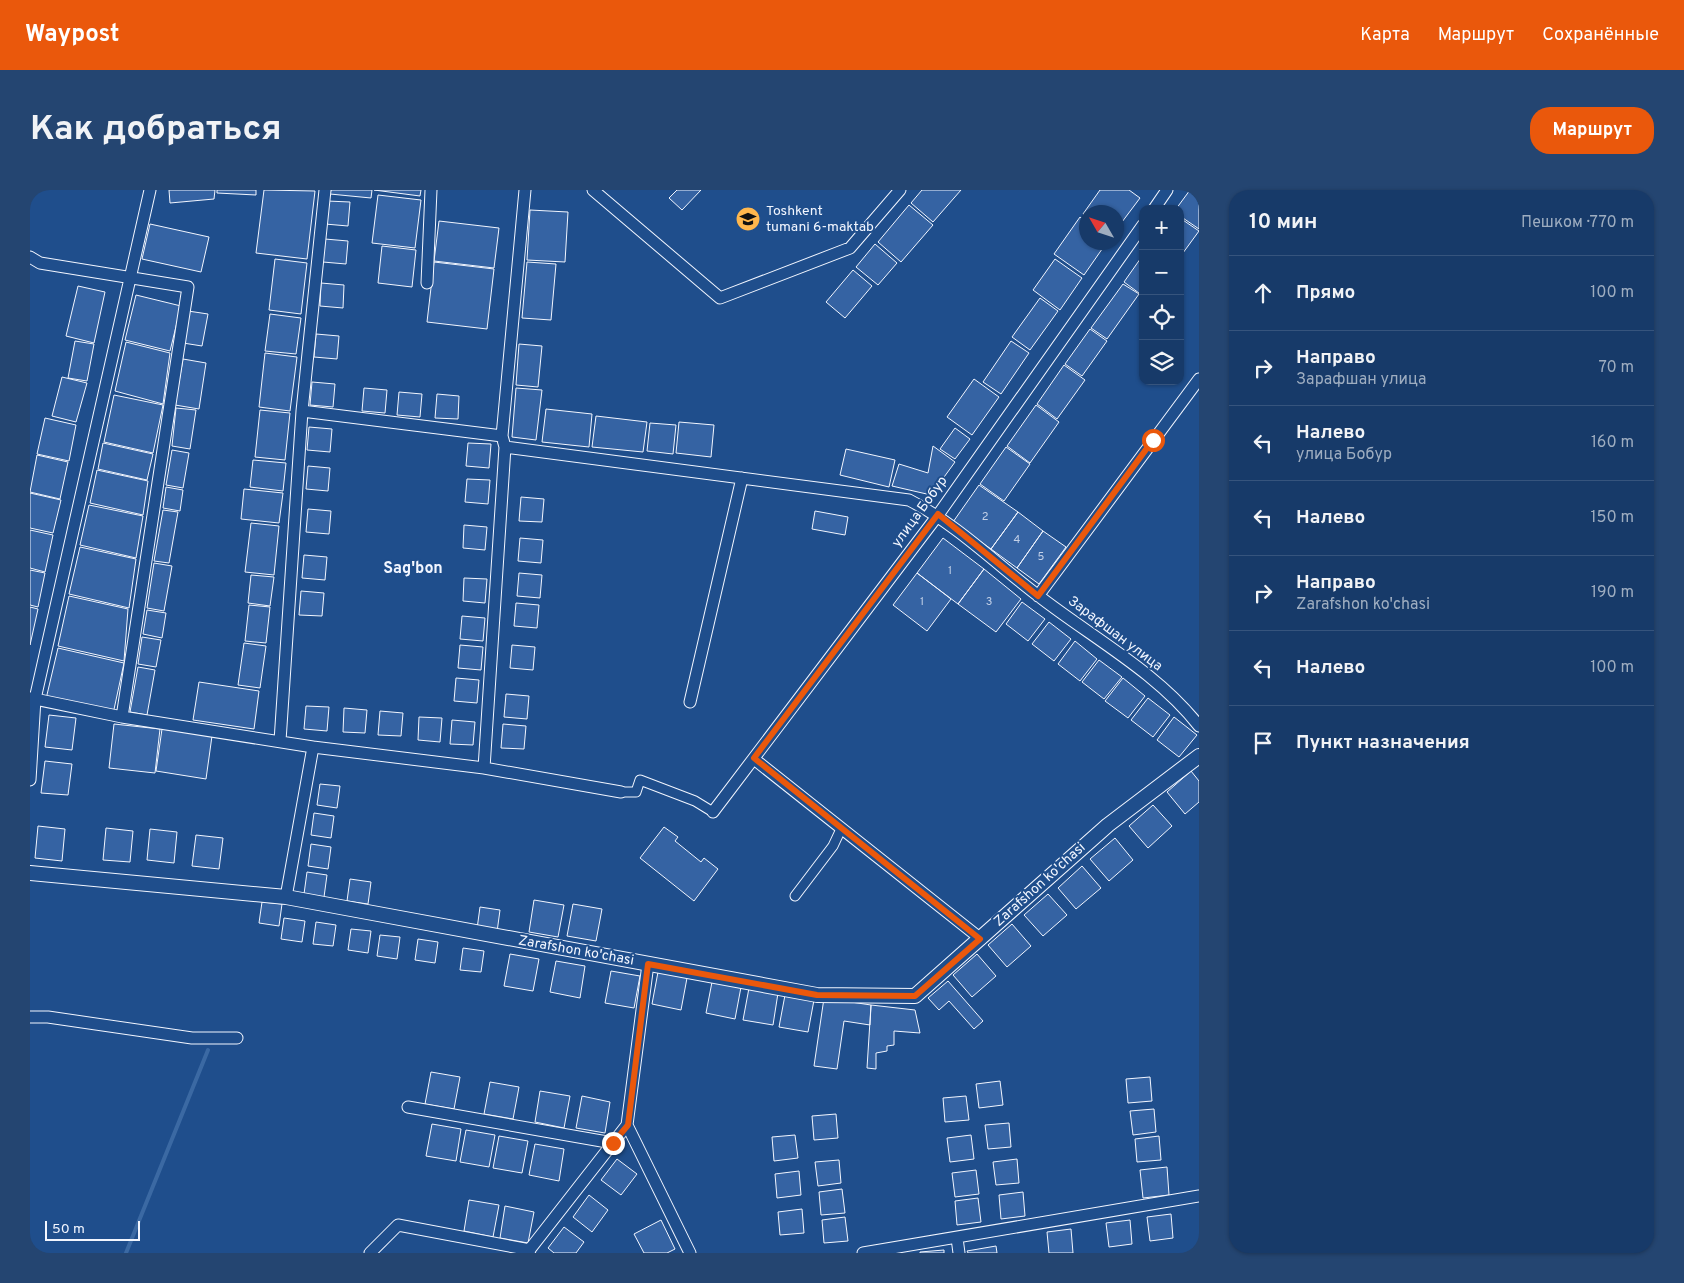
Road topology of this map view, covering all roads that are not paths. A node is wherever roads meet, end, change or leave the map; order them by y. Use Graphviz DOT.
graph roads {
  1 [pos="150,190"];
  2 [pos="325,190"];
  3 [pos="430,190"];
  4 [pos="525,190"];
  5 [pos="593,190"];
  6 [pos="900,190"];
  7 [pos="1167,190"];
  8 [pos="1157,205"];
  9 [pos="1139,231"];
  10 [pos="30,257"];
  11 [pos="129,277"];
  12 [pos="427,282"];
  13 [pos="1199,379"];
  14 [pos="302,411"];
  15 [pos="503,442"];
  16 [pos="742,478"];
  17 [pos="938,514"];
  18 [pos="1038,596"];
  19 [pos="32,699"];
  20 [pos="690,702"];
  21 [pos="122,717"];
  22 [pos="1199,726"];
  23 [pos="280,741"];
  24 [pos="313,747"];
  25 [pos="1199,756"];
  26 [pos="754,758"];
  27 [pos="484,768"];
  28 [pos="30,780"];
  29 [pos="621,792"];
  30 [pos="713,812"];
  31 [pos="841,829"];
  32 [pos="30,873"];
  33 [pos="795,896"];
  34 [pos="286,897"];
  35 [pos="980,939"];
  36 [pos="648,964"];
  37 [pos="30,1017"];
  38 [pos="237,1038"];
  39 [pos="408,1107"];
  40 [pos="628,1125"];
  41 [pos="613,1143"];
  42 [pos="1199,1196"];
  43 [pos="957,1238"];
  44 [pos="528,1251"];
  45 [pos="370,1253"];
  46 [pos="690,1253"];
  47 [pos="863,1253"];
  48 [pos="959,1253"];
  1 -- 11 [label="street"];
  2 -- 14 [label="street"];
  3 -- 12 [label="street"];
  4 -- 15 [label="street"];
  5 -- 6 [label="street"];
  7 -- 8 [label="street"];
  9 -- 17 [label="street, улица Бобур"];
  10 -- 11 [label="street"];
  11 -- 19 [label="street"];
  11 -- 21 [label="street"];
  13 -- 18 [label="street"];
  14 -- 15 [label="street, Зарафшан улица"];
  14 -- 23 [label="street"];
  15 -- 16 [label="street, Зарафшан улица"];
  15 -- 27 [label="street"];
  16 -- 17 [label="street, Зарафшан улица"];
  16 -- 20 [label="street"];
  17 -- 18 [label="street, Зарафшан улица"];
  17 -- 26 [label="street, улица Бобур"];
  18 -- 22 [label="street, Зарафшан улица"];
  19 -- 21 [label="street"];
  19 -- 28 [label="street"];
  21 -- 23 [label="street"];
  23 -- 24 [label="street"];
  24 -- 27 [label="street"];
  24 -- 34 [label="street"];
  25 -- 35 [label="street, Zarafshon ko'chasi"];
  26 -- 30 [label="street, улица Бобур"];
  26 -- 31 [label="street"];
  27 -- 29 [label="street"];
  29 -- 30 [label="street"];
  31 -- 33 [label="street"];
  31 -- 35 [label="street"];
  32 -- 34 [label="street, Zarafshon ko'chasi"];
  34 -- 36 [label="street, Zarafshon ko'chasi"];
  35 -- 36 [label="street, Zarafshon ko'chasi"];
  36 -- 40 [label="street"];
  37 -- 38 [label="street"];
  39 -- 41 [label="street"];
  40 -- 41 [label="street"];
  40 -- 46 [label="street"];
  41 -- 44 [label="street"];
  42 -- 43 [label="street"];
  43 -- 47 [label="street"];
  43 -- 48 [label="street"];
  44 -- 45 [label="street"];
}
